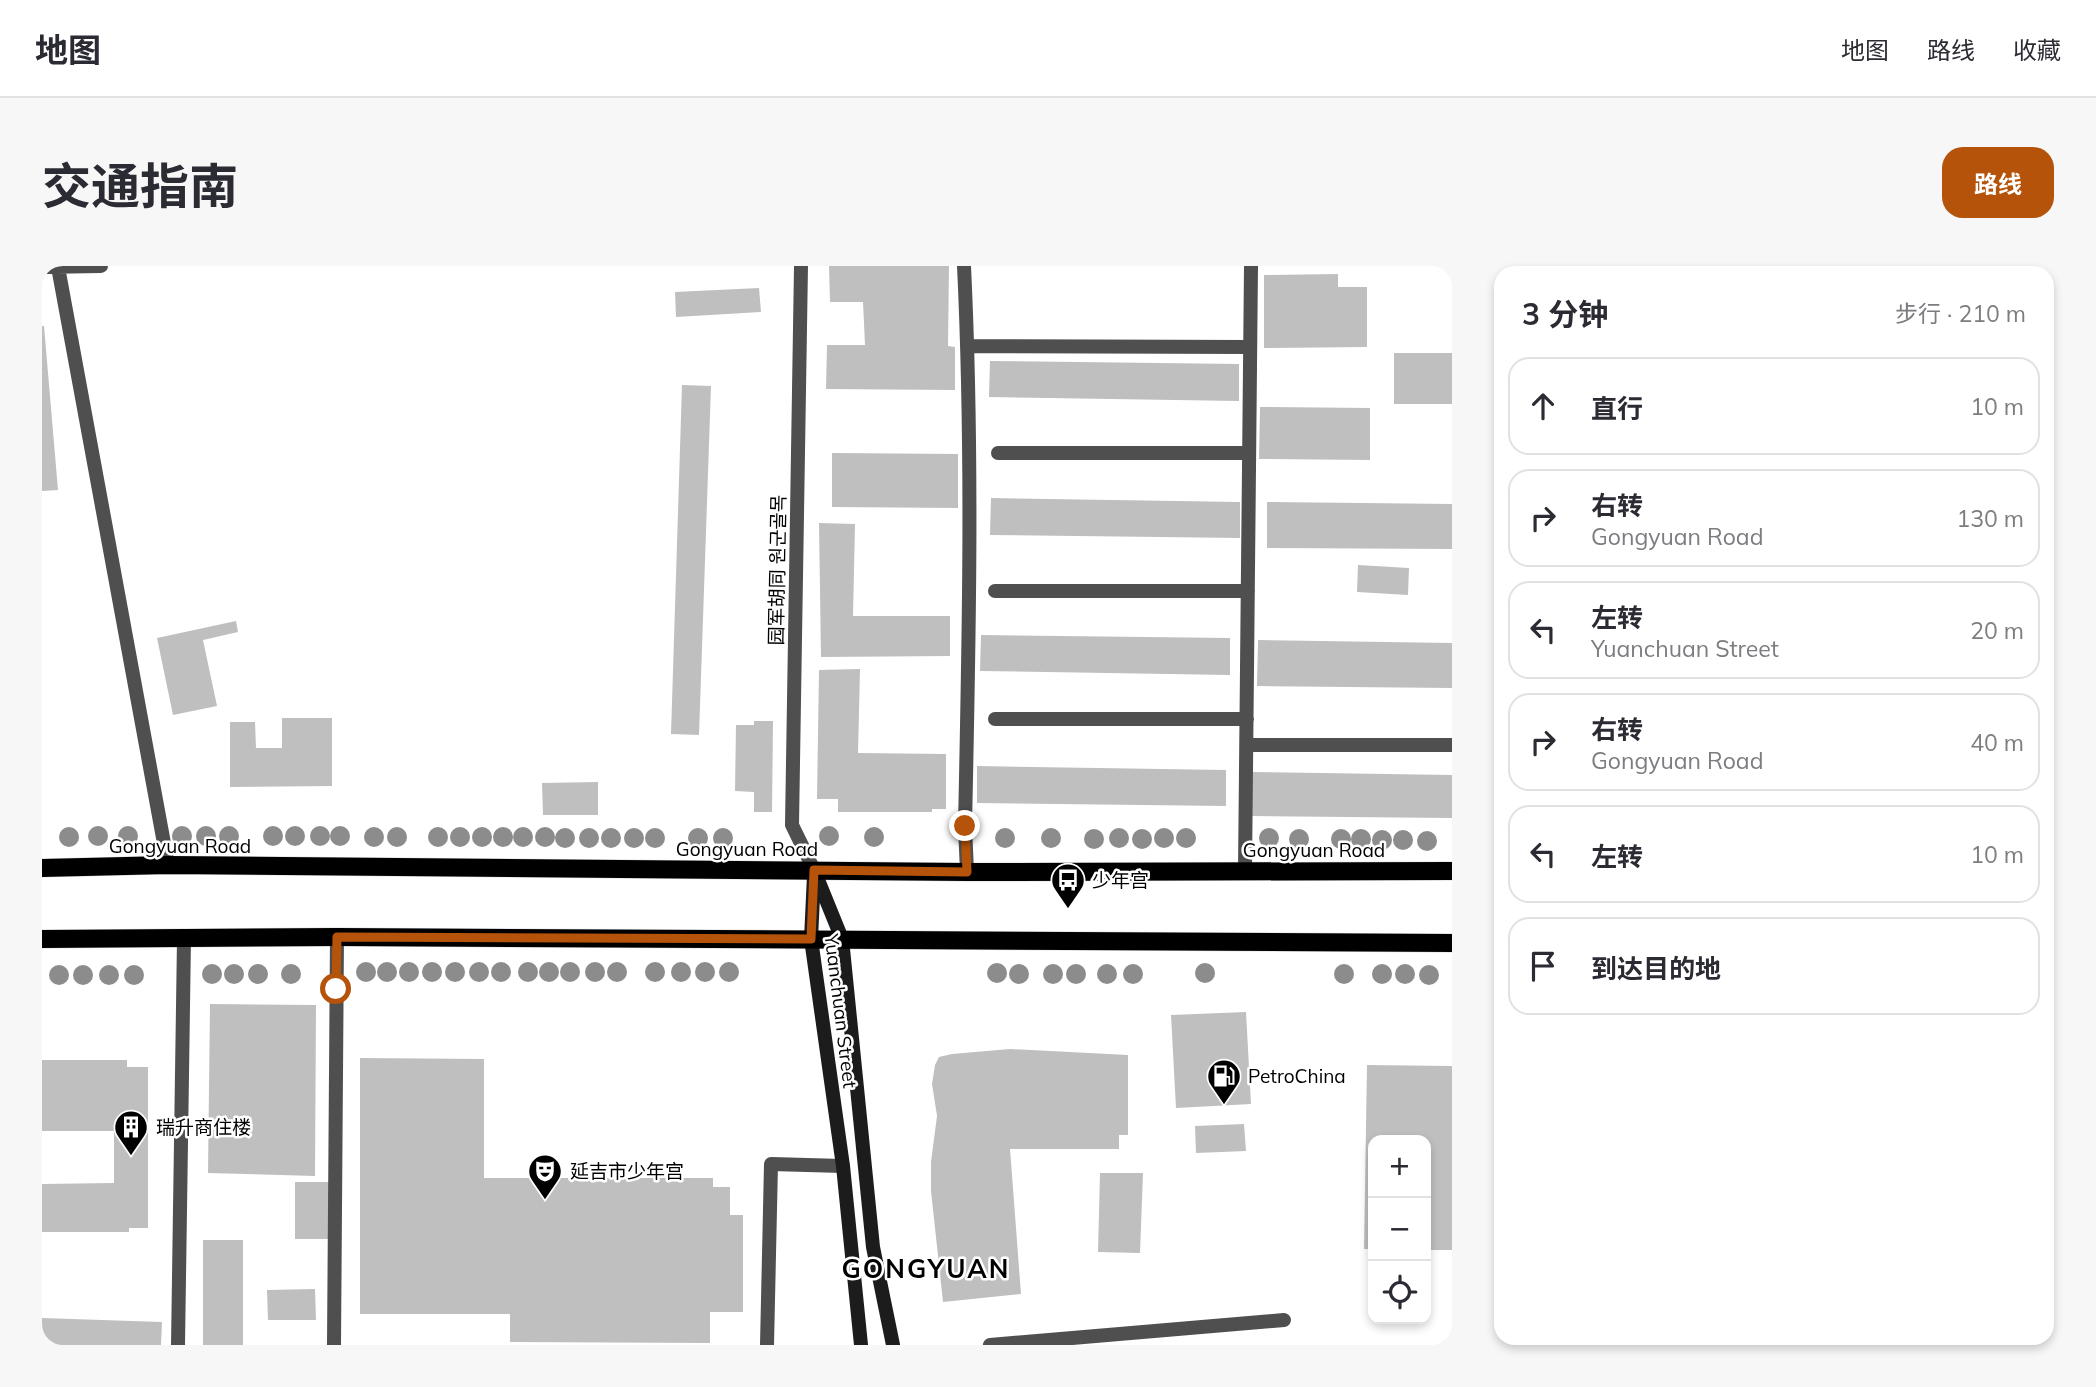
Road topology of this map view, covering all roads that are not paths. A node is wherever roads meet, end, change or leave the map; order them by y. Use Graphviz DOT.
graph roads {
  1 [pos="101,266"];
  2 [pos="802,266"];
  3 [pos="964,266"];
  4 [pos="1251,266"];
  5 [pos="42,267"];
  6 [pos="58,267"];
  7 [pos="968,346"];
  8 [pos="1250,347"];
  9 [pos="998,453"];
  10 [pos="1250,453"];
  11 [pos="995,591"];
  12 [pos="1248,592"];
  13 [pos="995,719"];
  14 [pos="1247,719"];
  15 [pos="1452,745"];
  16 [pos="1247,746"];
  17 [pos="168,866"];
  18 [pos="42,868"];
  19 [pos="814,870"];
  20 [pos="1245,870"];
  21 [pos="1452,871"];
  22 [pos="967,872"];
  23 [pos="337,937"];
  24 [pos="42,939"];
  25 [pos="184,939"];
  26 [pos="811,939"];
  27 [pos="842,939"];
  28 [pos="1452,943"];
  29 [pos="843,1166"];
  30 [pos="1284,1320"];
  31 [pos="1119,1339"];
  32 [pos="178,1345"];
  33 [pos="334,1345"];
  34 [pos="767,1345"];
  35 [pos="861,1345"];
  36 [pos="893,1345"];
  37 [pos="990,1345"];
  1 -- 6 [label="street"];
  2 -- 19 [label="street, 园军胡同 원군골목"];
  3 -- 7 [label="street"];
  4 -- 8 [label="street"];
  5 -- 6 [label="street"];
  6 -- 17 [label="street"];
  7 -- 8 [label="street"];
  7 -- 22 [label="street"];
  8 -- 10 [label="street"];
  9 -- 10 [label="street"];
  10 -- 12 [label="street"];
  11 -- 12 [label="street"];
  12 -- 14 [label="street"];
  13 -- 14 [label="street"];
  14 -- 16 [label="street"];
  15 -- 16 [label="street"];
  16 -- 20 [label="street"];
  17 -- 18 [label="main road, Gongyuan Road"];
  17 -- 19 [label="main road, Gongyuan Road"];
  19 -- 22 [label="main road, Gongyuan Road"];
  19 -- 26 [label="street, Yuanchuan Street"];
  19 -- 27 [label="street, Yuanchuan Street"];
  20 -- 21 [label="main road, Gongyuan Road"];
  20 -- 22 [label="main road, Gongyuan Road"];
  23 -- 25 [label="main road"];
  23 -- 26 [label="main road"];
  23 -- 33 [label="street"];
  24 -- 25 [label="main road"];
  25 -- 32 [label="street"];
  26 -- 27 [label="main road"];
  26 -- 29 [label="street, Yuanchuan Street"];
  27 -- 28 [label="main road"];
  27 -- 36 [label="street, Yuanchuan Street"];
  29 -- 34 [label="street"];
  29 -- 35 [label="street, Yuanchuan Street"];
  30 -- 31 [label="street"];
  31 -- 37 [label="street"];
}
